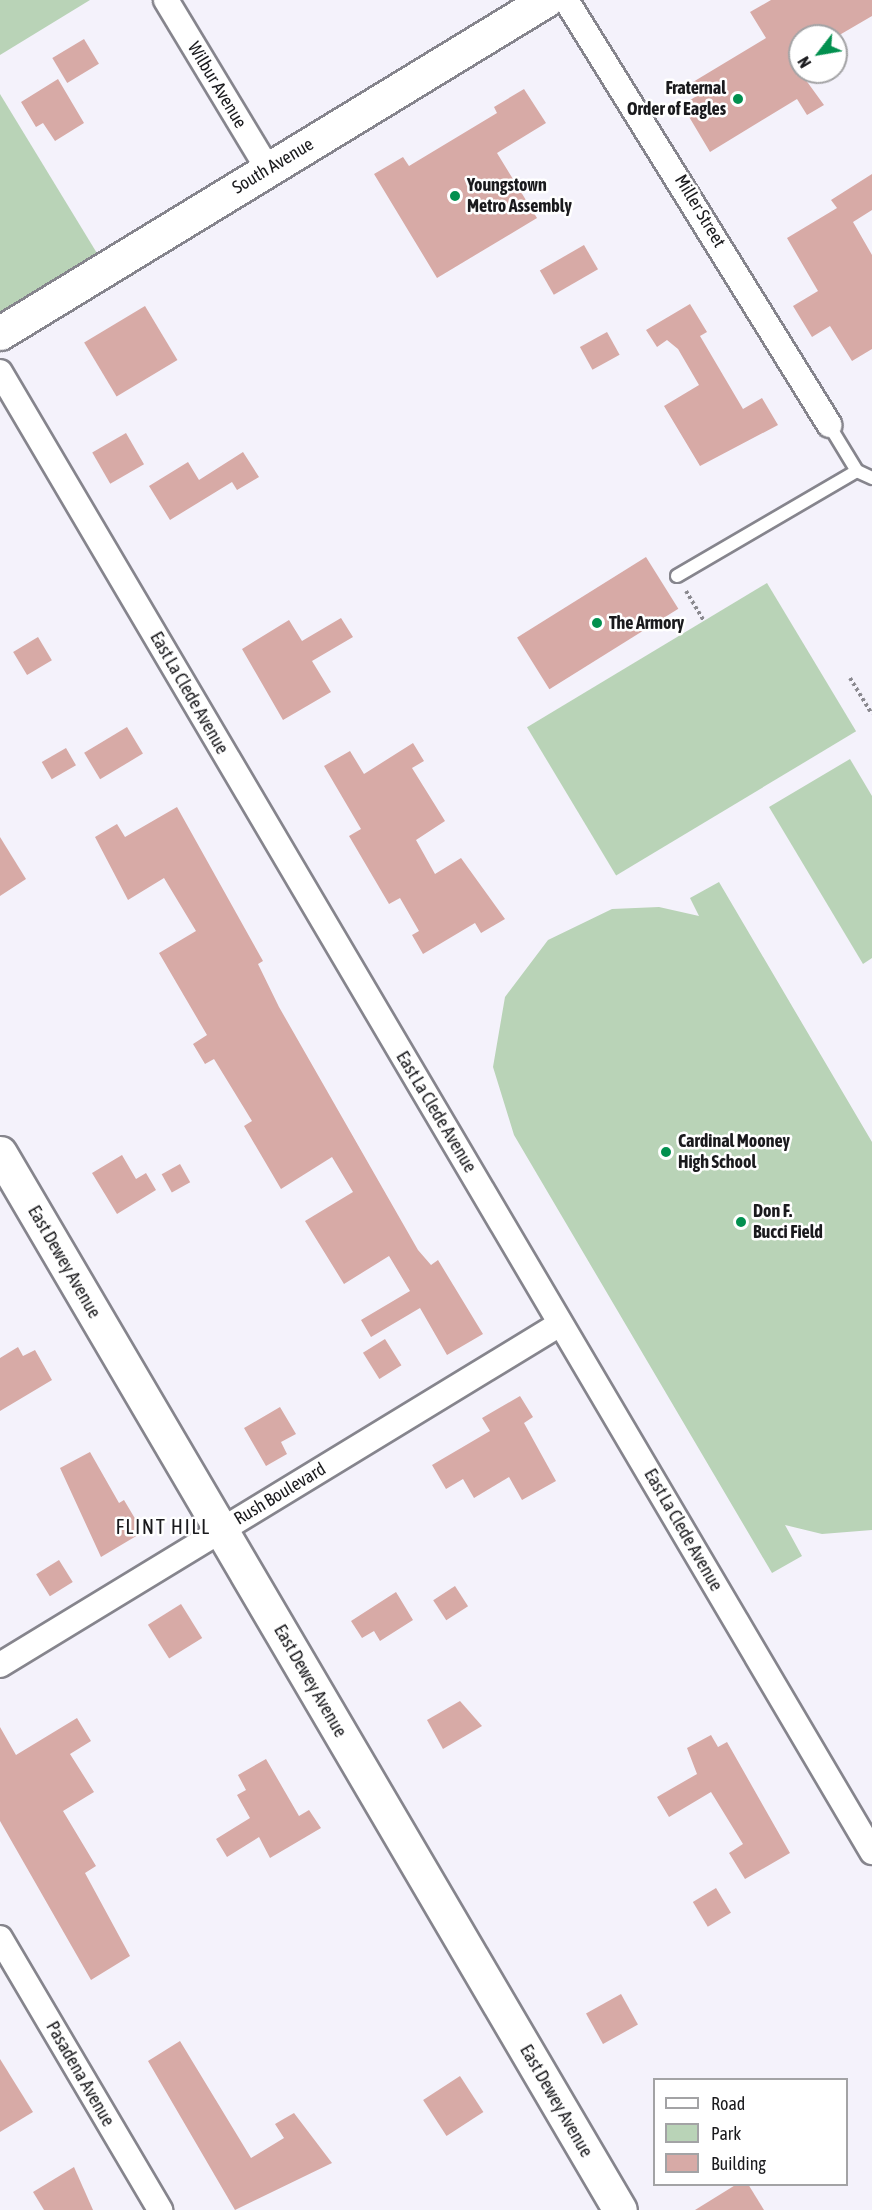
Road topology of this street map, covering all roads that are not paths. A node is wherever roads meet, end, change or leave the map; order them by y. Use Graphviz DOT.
graph roads {
  1 [pos="166,0"];
  2 [pos="546,0"];
  3 [pos="566,0"];
  4 [pos="268,169"];
  5 [pos="0,333"];
  6 [pos="0,372"];
  7 [pos="829,425"];
  8 [pos="856,471"];
  9 [pos="872,478"];
  10 [pos="677,576"];
  11 [pos="0,1153"];
  12 [pos="560,1324"];
  13 [pos="222,1530"];
  14 [pos="0,1665"];
  15 [pos="872,1852"];
  16 [pos="0,1938"];
  17 [pos="160,2210"];
  18 [pos="620,2210"];
  1 -- 4 [label="street, Wilbur Avenue"];
  2 -- 4 [label="street, South Avenue"];
  3 -- 7 [label="street, Miller Street"];
  4 -- 5 [label="street, South Avenue"];
  6 -- 12 [label="street, East La Clede Avenue"];
  7 -- 8 [label="lane"];
  8 -- 9 [label="lane"];
  8 -- 10 [label="lane"];
  11 -- 13 [label="street, East Dewey Avenue"];
  12 -- 13 [label="street, Rush Boulevard"];
  12 -- 15 [label="street, East La Clede Avenue"];
  13 -- 14 [label="street, Rush Boulevard"];
  13 -- 18 [label="street, East Dewey Avenue"];
  16 -- 17 [label="street, Pasadena Avenue"];
}
